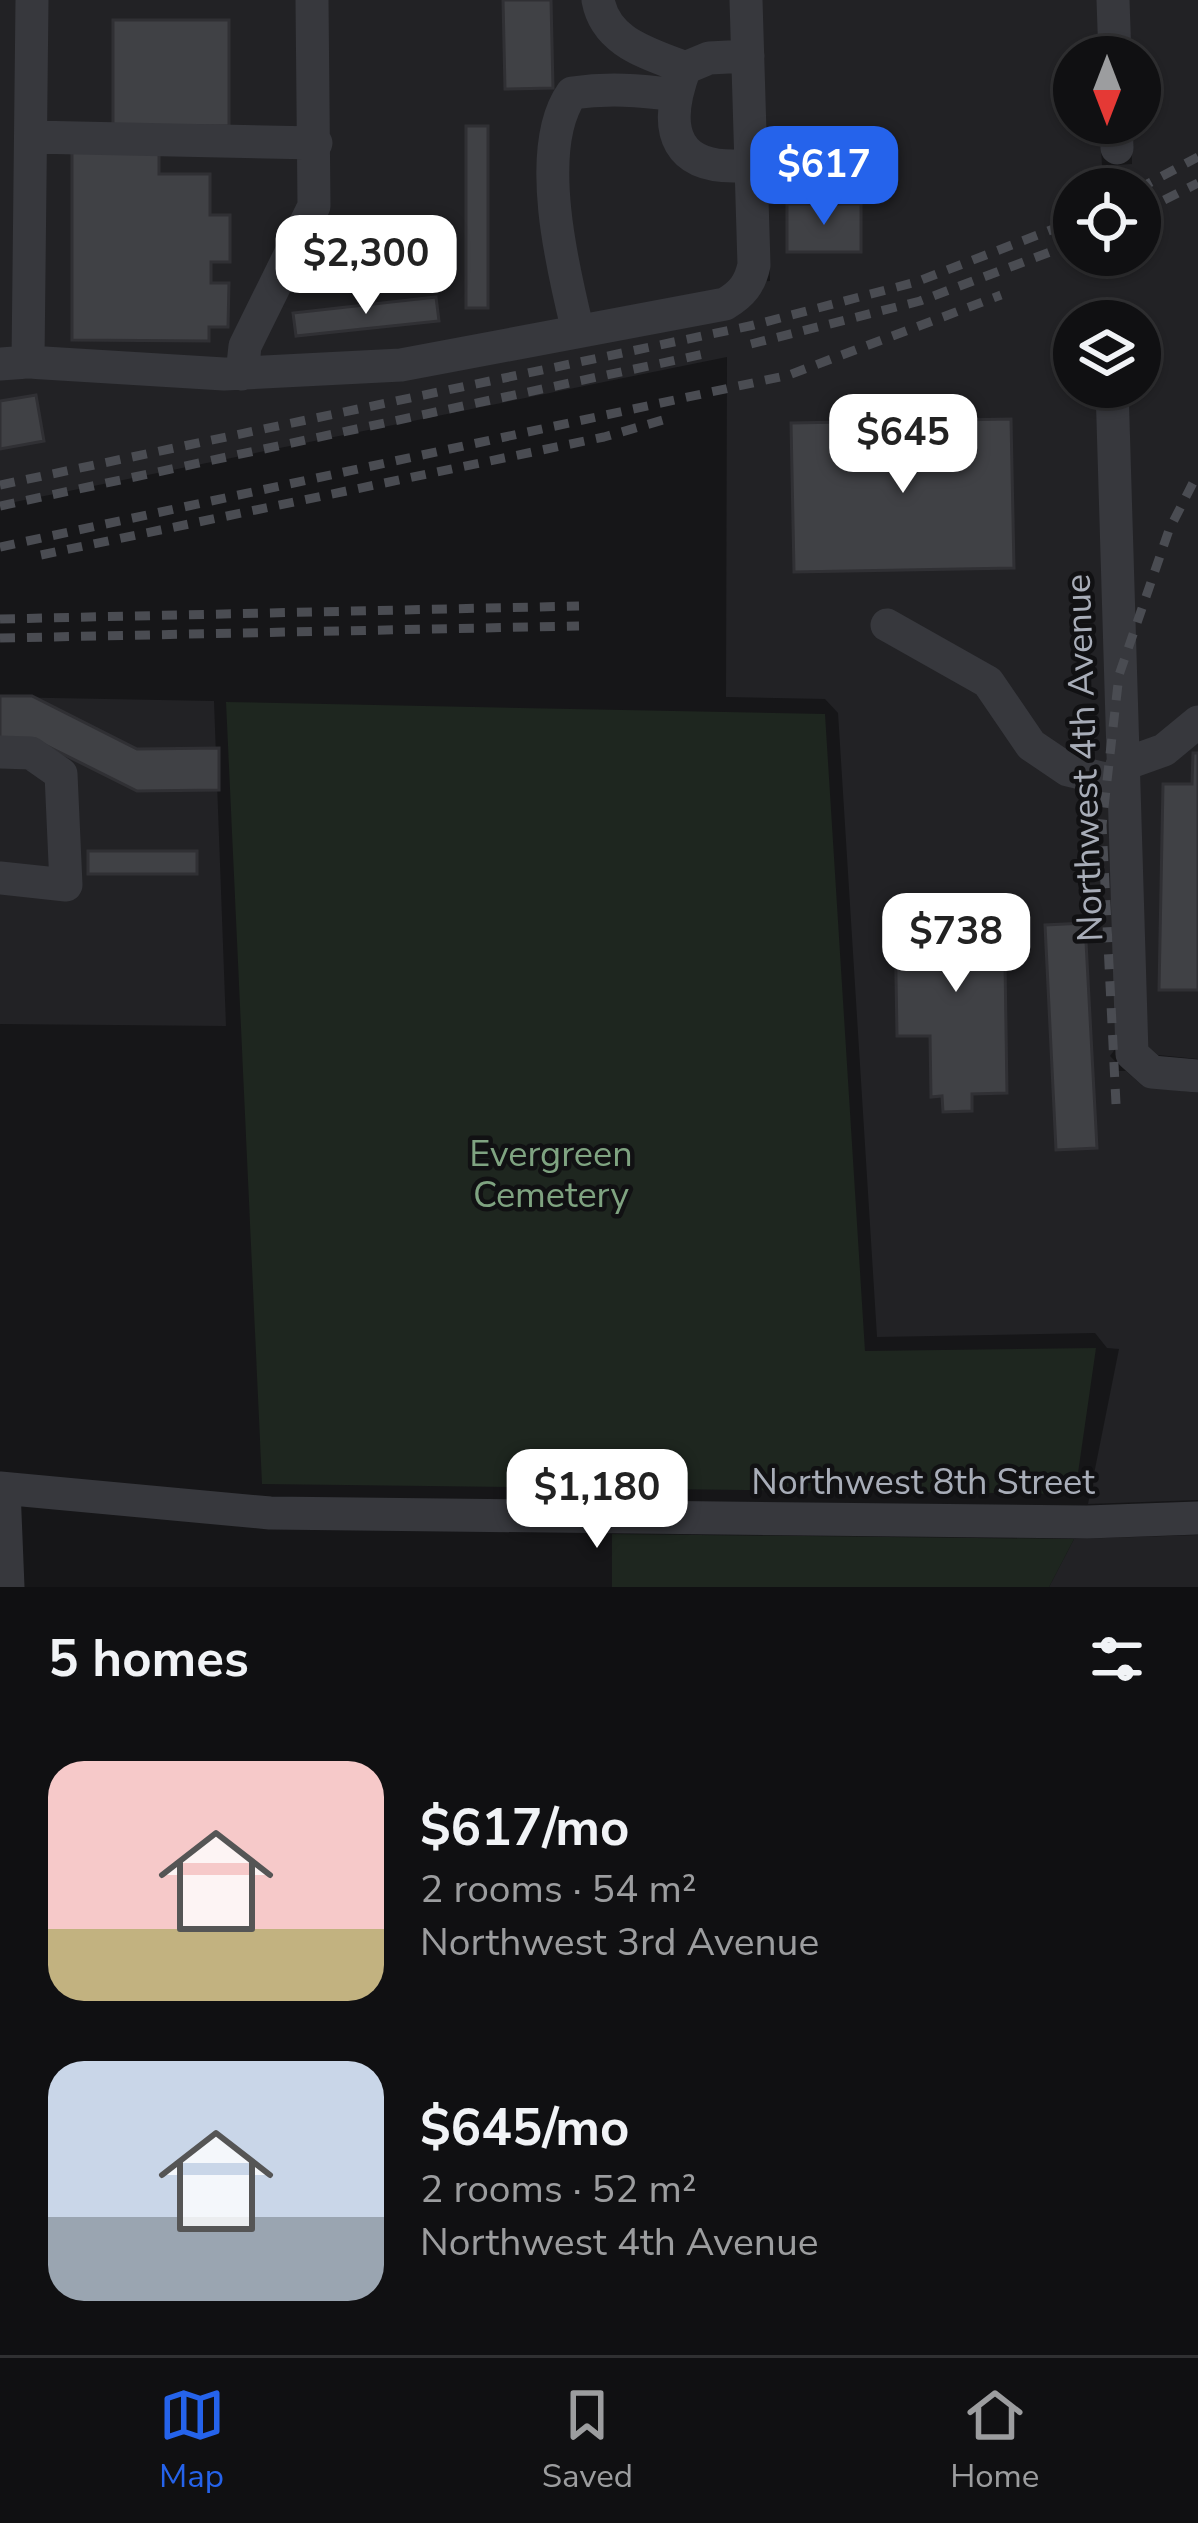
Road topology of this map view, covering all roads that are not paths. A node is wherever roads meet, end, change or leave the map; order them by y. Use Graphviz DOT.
graph roads {
  1 [pos="32,0"];
  2 [pos="312,0"];
  3 [pos="598,0"];
  4 [pos="746,0"];
  5 [pos="1113,0"];
  6 [pos="1114,36"];
  7 [pos="748,56"];
  8 [pos="680,81"];
  9 [pos="31,137"];
  10 [pos="316,142"];
  11 [pos="752,165"];
  12 [pos="578,331"];
  13 [pos="14,363"];
  14 [pos="242,374"];
  15 [pos="1113,408"];
  16 [pos="887,625"];
  17 [pos="1198,722"];
  18 [pos="0,752"];
  19 [pos="1122,774"];
  20 [pos="0,878"];
  21 [pos="1198,1076"];
  22 [pos="2,1489"];
  23 [pos="1198,1518"];
  24 [pos="8,1587"];
  1 -- 9 [label="street"];
  2 -- 10 [label="street"];
  3 -- 8 [label="street"];
  4 -- 7 [label="street"];
  5 -- 6 [label="street"];
  7 -- 8 [label="street"];
  7 -- 11 [label="street"];
  8 -- 11 [label="street"];
  8 -- 12 [label="street"];
  9 -- 10 [label="street"];
  9 -- 13 [label="street"];
  10 -- 14 [label="street"];
  11 -- 12 [label="street"];
  12 -- 14 [label="street"];
  13 -- 14 [label="street"];
  15 -- 19 [label="street, Northwest 4th Avenue"];
  16 -- 19 [label="street"];
  17 -- 19 [label="street"];
  18 -- 20 [label="street"];
  19 -- 21 [label="street, Northwest 4th Avenue"];
  22 -- 23 [label="street, Northwest 8th Street"];
  22 -- 24 [label="street"];
}
